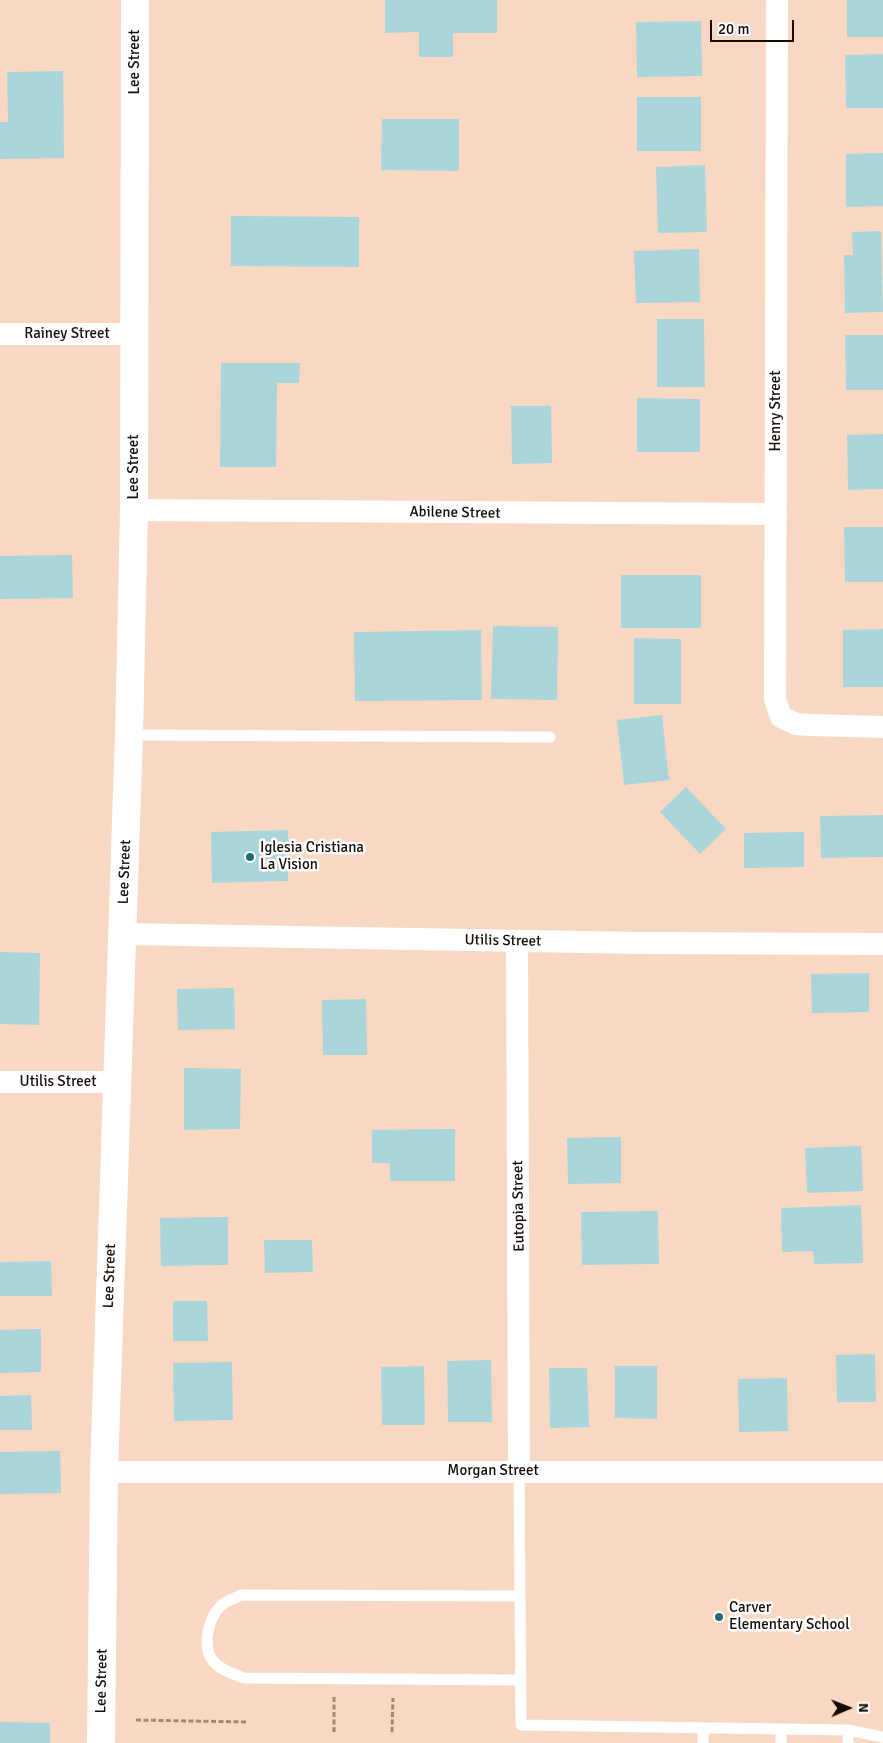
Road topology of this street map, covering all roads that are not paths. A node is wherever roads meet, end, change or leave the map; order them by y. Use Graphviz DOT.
graph roads {
  1 [pos="135,0"];
  2 [pos="777,0"];
  3 [pos="0,334"];
  4 [pos="134,334"];
  5 [pos="134,510"];
  6 [pos="776,514"];
  7 [pos="883,727"];
  8 [pos="129,735"];
  9 [pos="550,737"];
  10 [pos="124,934"];
  11 [pos="517,941"];
  12 [pos="883,944"];
  13 [pos="0,1082"];
  14 [pos="116,1082"];
  15 [pos="519,1471"];
  16 [pos="104,1472"];
  17 [pos="883,1472"];
  18 [pos="520,1596"];
  19 [pos="521,1680"];
  20 [pos="703,1728"];
  21 [pos="782,1729"];
  22 [pos="848,1730"];
  23 [pos="883,1737"];
  24 [pos="101,1743"];
  25 [pos="703,1743"];
  26 [pos="781,1743"];
  27 [pos="848,1743"];
  1 -- 4 [label="main road, Lee Street"];
  2 -- 6 [label="street, Henry Street"];
  3 -- 4 [label="street, Rainey Street"];
  4 -- 5 [label="main road, Lee Street"];
  5 -- 6 [label="street, Abilene Street"];
  5 -- 8 [label="main road, Lee Street"];
  6 -- 7 [label="street, Henry Street"];
  8 -- 9 [label="lane"];
  8 -- 10 [label="main road, Lee Street"];
  10 -- 11 [label="street, Utilis Street"];
  10 -- 14 [label="main road, Lee Street"];
  11 -- 12 [label="street, Utilis Street"];
  11 -- 15 [label="street, Eutopia Street"];
  13 -- 14 [label="street, Utilis Street"];
  14 -- 16 [label="main road, Lee Street"];
  15 -- 16 [label="street, Morgan Street"];
  15 -- 17 [label="street, Morgan Street"];
  15 -- 18 [label="lane"];
  16 -- 24 [label="main road, Lee Street"];
  18 -- 19 [label="lane"];
  18 -- 19 [label="lane"];
  19 -- 20 [label="lane"];
  20 -- 21 [label="lane"];
  20 -- 25 [label="lane"];
  21 -- 22 [label="lane"];
  21 -- 26 [label="lane"];
  22 -- 23 [label="lane"];
  22 -- 27 [label="lane"];
}
